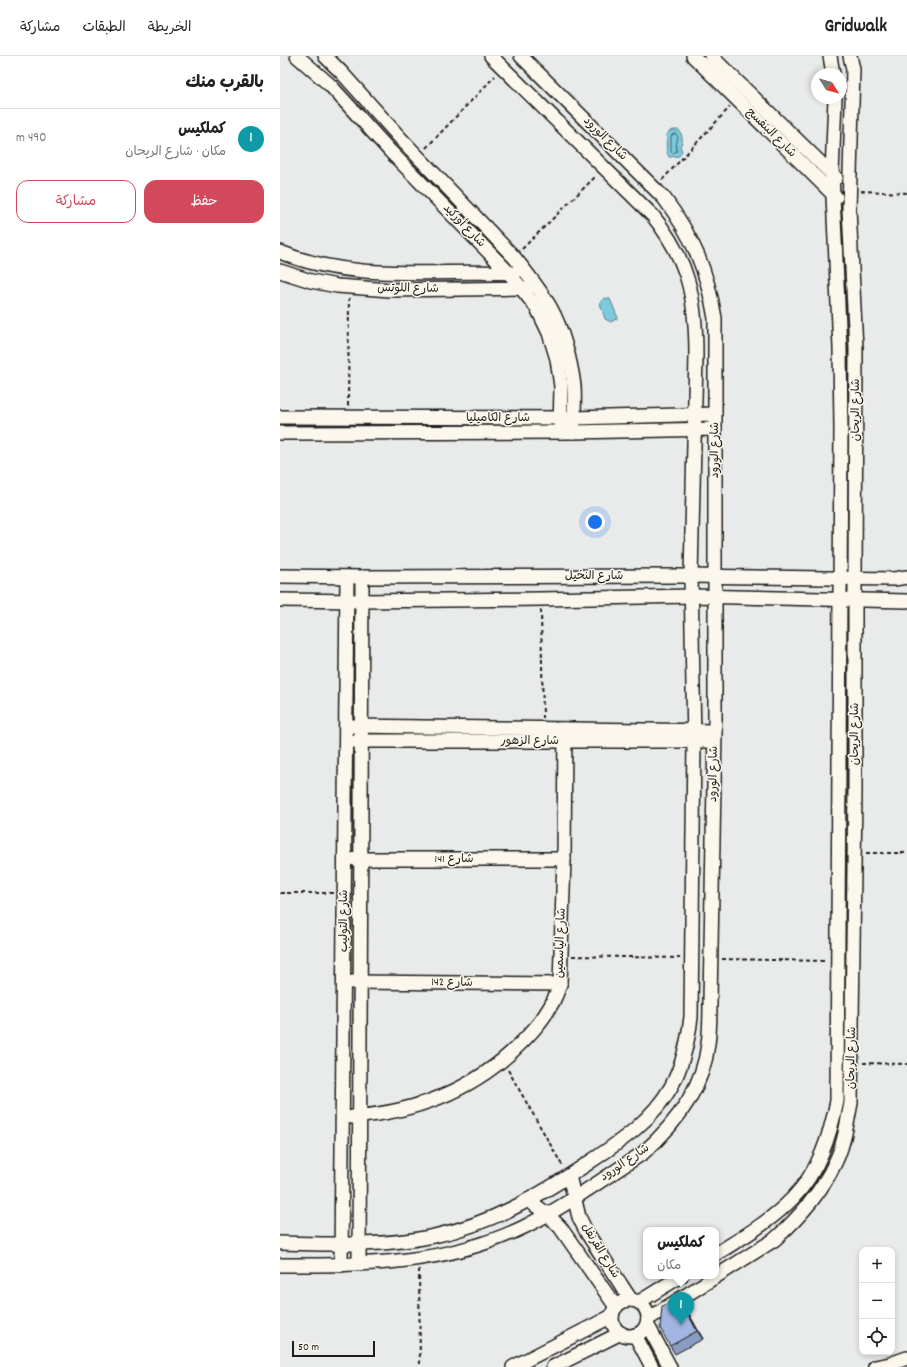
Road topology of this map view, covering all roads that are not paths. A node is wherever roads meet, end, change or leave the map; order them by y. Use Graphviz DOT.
graph roads {
  1 [pos="297,56"];
  2 [pos="325,56"];
  3 [pos="491,56"];
  4 [pos="521,56"];
  5 [pos="693,56"];
  6 [pos="711,56"];
  7 [pos="830,56"];
  8 [pos="850,56"];
  9 [pos="832,68"];
  10 [pos="342,73"];
  11 [pos="330,85"];
  12 [pos="557,91"];
  13 [pos="835,104"];
  14 [pos="844,104"];
  15 [pos="541,106"];
  16 [pos="852,106"];
  17 [pos="832,174"];
  18 [pos="849,190"];
  19 [pos="833,194"];
  20 [pos="849,209"];
  21 [pos="280,252"];
  22 [pos="280,271"];
  23 [pos="509,273"];
  24 [pos="528,274"];
  25 [pos="521,288"];
  26 [pos="538,289"];
  27 [pos="840,348"];
  28 [pos="856,348"];
  29 [pos="696,355"];
  30 [pos="715,357"];
  31 [pos="694,414"];
  32 [pos="715,414"];
  33 [pos="280,417"];
  34 [pos="560,418"];
  35 [pos="574,418"];
  36 [pos="694,429"];
  37 [pos="715,429"];
  38 [pos="841,430"];
  39 [pos="856,430"];
  40 [pos="560,432"];
  41 [pos="573,432"];
  42 [pos="280,433"];
  43 [pos="280,576"];
  44 [pos="691,576"];
  45 [pos="714,576"];
  46 [pos="347,577"];
  47 [pos="362,577"];
  48 [pos="907,577"];
  49 [pos="840,578"];
  50 [pos="855,578"];
  51 [pos="692,596"];
  52 [pos="715,596"];
  53 [pos="280,600"];
  54 [pos="347,600"];
  55 [pos="840,600"];
  56 [pos="855,600"];
  57 [pos="362,601"];
  58 [pos="907,601"];
  59 [pos="346,726"];
  60 [pos="362,726"];
  61 [pos="565,735"];
  62 [pos="694,736"];
  63 [pos="715,736"];
  64 [pos="346,741"];
  65 [pos="362,741"];
  66 [pos="345,859"];
  67 [pos="361,859"];
  68 [pos="564,859"];
  69 [pos="692,959"];
  70 [pos="711,959"];
  71 [pos="344,982"];
  72 [pos="360,982"];
  73 [pos="560,984"];
  74 [pos="691,1000"];
  75 [pos="710,1001"];
  76 [pos="360,1116"];
  77 [pos="343,1118"];
  78 [pos="568,1176"];
  79 [pos="807,1180"];
  80 [pos="820,1190"];
  81 [pos="574,1198"];
  82 [pos="528,1200"];
  83 [pos="547,1214"];
  84 [pos="280,1243"];
  85 [pos="359,1244"];
  86 [pos="342,1245"];
  87 [pos="719,1252"];
  88 [pos="359,1264"];
  89 [pos="280,1265"];
  90 [pos="342,1265"];
  91 [pos="719,1276"];
  92 [pos="675,1279"];
  93 [pos="714,1279"];
  94 [pos="635,1301"];
  95 [pos="614,1312"];
  96 [pos="647,1322"];
  97 [pos="621,1333"];
  98 [pos="635,1335"];
  99 [pos="907,1358"];
  100 [pos="513,1367"];
  101 [pos="553,1367"];
  102 [pos="652,1367"];
  103 [pos="670,1367"];
  104 [pos="875,1367"];
  1 -- 11 [label="street, شارع أوركيد"];
  2 -- 10 [label="street, شارع أوركيد"];
  3 -- 15 [label="street, شارع الورود"];
  4 -- 12 [label="street, شارع الورود"];
  5 -- 19 [label="street, شارع البنفسج"];
  6 -- 17 [label="street, شارع البنفسج"];
  7 -- 9 [label="street"];
  8 -- 16 [label="street, شارع الريحان"];
  10 -- 11 [label="street"];
  10 -- 24 [label="street, شارع أوركيد"];
  11 -- 23 [label="street, شارع أوركيد"];
  12 -- 15 [label="street"];
  12 -- 30 [label="street, شارع الورود"];
  13 -- 17 [label="street, شارع الريحان"];
  14 -- 16 [label="street"];
  15 -- 29 [label="street, شارع الورود"];
  16 -- 18 [label="street, شارع الريحان"];
  17 -- 18 [label="street, شارع البنفسج"];
  17 -- 19 [label="street, شارع الريحان"];
  18 -- 20 [label="street, شارع الريحان"];
  19 -- 20 [label="street, شارع البنفسج"];
  19 -- 27 [label="street, شارع الريحان"];
  20 -- 28 [label="street, شارع الريحان"];
  21 -- 23 [label="street, شارع اللوتس"];
  22 -- 25 [label="street, شارع اللوتس"];
  23 -- 24 [label="street, شارع اللوتس"];
  23 -- 25 [label="street, شارع أوركيد"];
  24 -- 26 [label="street, شارع أوركيد"];
  25 -- 26 [label="street, شارع اللوتس"];
  25 -- 34 [label="street, شارع أوركيد"];
  26 -- 35 [label="street, شارع أوركيد"];
  27 -- 28 [label="street"];
  27 -- 38 [label="street, شارع الريحان"];
  28 -- 39 [label="street, شارع الريحان"];
  29 -- 30 [label="street"];
  29 -- 31 [label="street, شارع الورود"];
  30 -- 32 [label="street, شارع الورود"];
  31 -- 32 [label="street, شارع الكاميليا"];
  31 -- 35 [label="street, شارع الكاميليا"];
  31 -- 36 [label="street, شارع الورود"];
  32 -- 37 [label="street, شارع الورود"];
  33 -- 34 [label="street, شارع الكاميليا"];
  34 -- 35 [label="street, شارع الكاميليا"];
  34 -- 40 [label="street, شارع أوركيد"];
  35 -- 41 [label="street, شارع أوركيد"];
  36 -- 37 [label="street, شارع الكاميليا"];
  36 -- 41 [label="street, شارع الكاميليا"];
  36 -- 44 [label="street, شارع الورود"];
  37 -- 45 [label="street, شارع الورود"];
  38 -- 39 [label="street"];
  38 -- 49 [label="street, شارع الريحان"];
  39 -- 50 [label="street, شارع الريحان"];
  40 -- 41 [label="street, شارع الكاميليا"];
  40 -- 42 [label="street, شارع الكاميليا"];
  43 -- 46 [label="street, شارع النخيل"];
  44 -- 45 [label="street, شارع النخيل"];
  44 -- 47 [label="street, شارع النخيل"];
  44 -- 51 [label="street, شارع الورود"];
  45 -- 49 [label="street, شارع النخيل"];
  45 -- 52 [label="street, شارع الورود"];
  46 -- 47 [label="street, شارع النخيل"];
  46 -- 54 [label="street, شارع التوليب"];
  47 -- 57 [label="street, شارع التوليب"];
  48 -- 50 [label="street, شارع النخيل"];
  49 -- 50 [label="street, شارع النخيل"];
  49 -- 55 [label="street, شارع الريحان"];
  50 -- 56 [label="street, شارع الريحان"];
  51 -- 52 [label="street, شارع النخيل"];
  51 -- 57 [label="street, شارع النخيل"];
  51 -- 62 [label="street, شارع الورود"];
  52 -- 55 [label="street, شارع النخيل"];
  52 -- 63 [label="street, شارع الورود"];
  53 -- 54 [label="street, شارع النخيل"];
  54 -- 57 [label="street, شارع النخيل"];
  54 -- 59 [label="street, شارع التوليب"];
  55 -- 56 [label="street, شارع النخيل"];
  55 -- 79 [label="street, شارع الريحان"];
  56 -- 58 [label="street, شارع النخيل"];
  56 -- 80 [label="street, شارع الريحان"];
  57 -- 60 [label="street, شارع التوليب"];
  59 -- 60 [label="street, شارع الزهور"];
  59 -- 64 [label="street, شارع التوليب"];
  60 -- 61 [label="street, شارع الزهور"];
  60 -- 65 [label="street, شارع التوليب"];
  61 -- 62 [label="street, شارع الزهور"];
  61 -- 65 [label="street, شارع الزهور"];
  61 -- 68 [label="street, شارع الياسمين"];
  62 -- 63 [label="street, شارع الزهور"];
  62 -- 69 [label="street, شارع الورود"];
  63 -- 70 [label="street, شارع الورود"];
  64 -- 65 [label="street, شارع الزهور"];
  64 -- 66 [label="street, شارع التوليب"];
  65 -- 67 [label="street, شارع التوليب"];
  66 -- 67 [label="street, شارع 141"];
  66 -- 71 [label="street, شارع التوليب"];
  67 -- 68 [label="street, شارع 141"];
  67 -- 72 [label="street, شارع التوليب"];
  68 -- 73 [label="street, شارع الياسمين"];
  69 -- 70 [label="street"];
  69 -- 74 [label="street, شارع الورود"];
  70 -- 75 [label="street, شارع الورود"];
  71 -- 72 [label="street, شارع 142"];
  71 -- 77 [label="street, شارع التوليب"];
  72 -- 73 [label="street, شارع 142"];
  72 -- 76 [label="street, شارع التوليب"];
  73 -- 76 [label="street, شارع الياسمين"];
  74 -- 75 [label="street"];
  74 -- 78 [label="street, شارع الورود"];
  75 -- 81 [label="street, شارع الورود"];
  76 -- 77 [label="street, شارع الياسمين"];
  76 -- 85 [label="street, شارع التوليب"];
  77 -- 86 [label="street, شارع التوليب"];
  78 -- 81 [label="street, شارع القرنفل"];
  78 -- 82 [label="street, شارع الورود"];
  79 -- 80 [label="street"];
  79 -- 87 [label="street, شارع الريحان"];
  80 -- 91 [label="street, شارع الريحان"];
  81 -- 83 [label="street, شارع الورود"];
  81 -- 94 [label="street, شارع القرنفل"];
  82 -- 83 [label="street, شارع القرنفل"];
  82 -- 85 [label="street, شارع الورود"];
  83 -- 88 [label="street, شارع الورود"];
  83 -- 95 [label="street, شارع القرنفل"];
  84 -- 86 [label="street, شارع الورود"];
  85 -- 86 [label="street, شارع الورود"];
  85 -- 88 [label="street, شارع التوليب"];
  86 -- 90 [label="street, شارع التوليب"];
  88 -- 90 [label="street, شارع الورود"];
  89 -- 90 [label="street, شارع الورود"];
  92 -- 94 [label="street"];
  93 -- 96 [label="street, شارع الريحان"];
  94 -- 95 [label="street"];
  94 -- 96 [label="street"];
  95 -- 97 [label="street"];
  95 -- 100 [label="street"];
  96 -- 98 [label="street"];
  96 -- 103 [label="street"];
  97 -- 98 [label="street"];
  97 -- 101 [label="street"];
  98 -- 102 [label="street"];
  99 -- 104 [label="street"];
}
